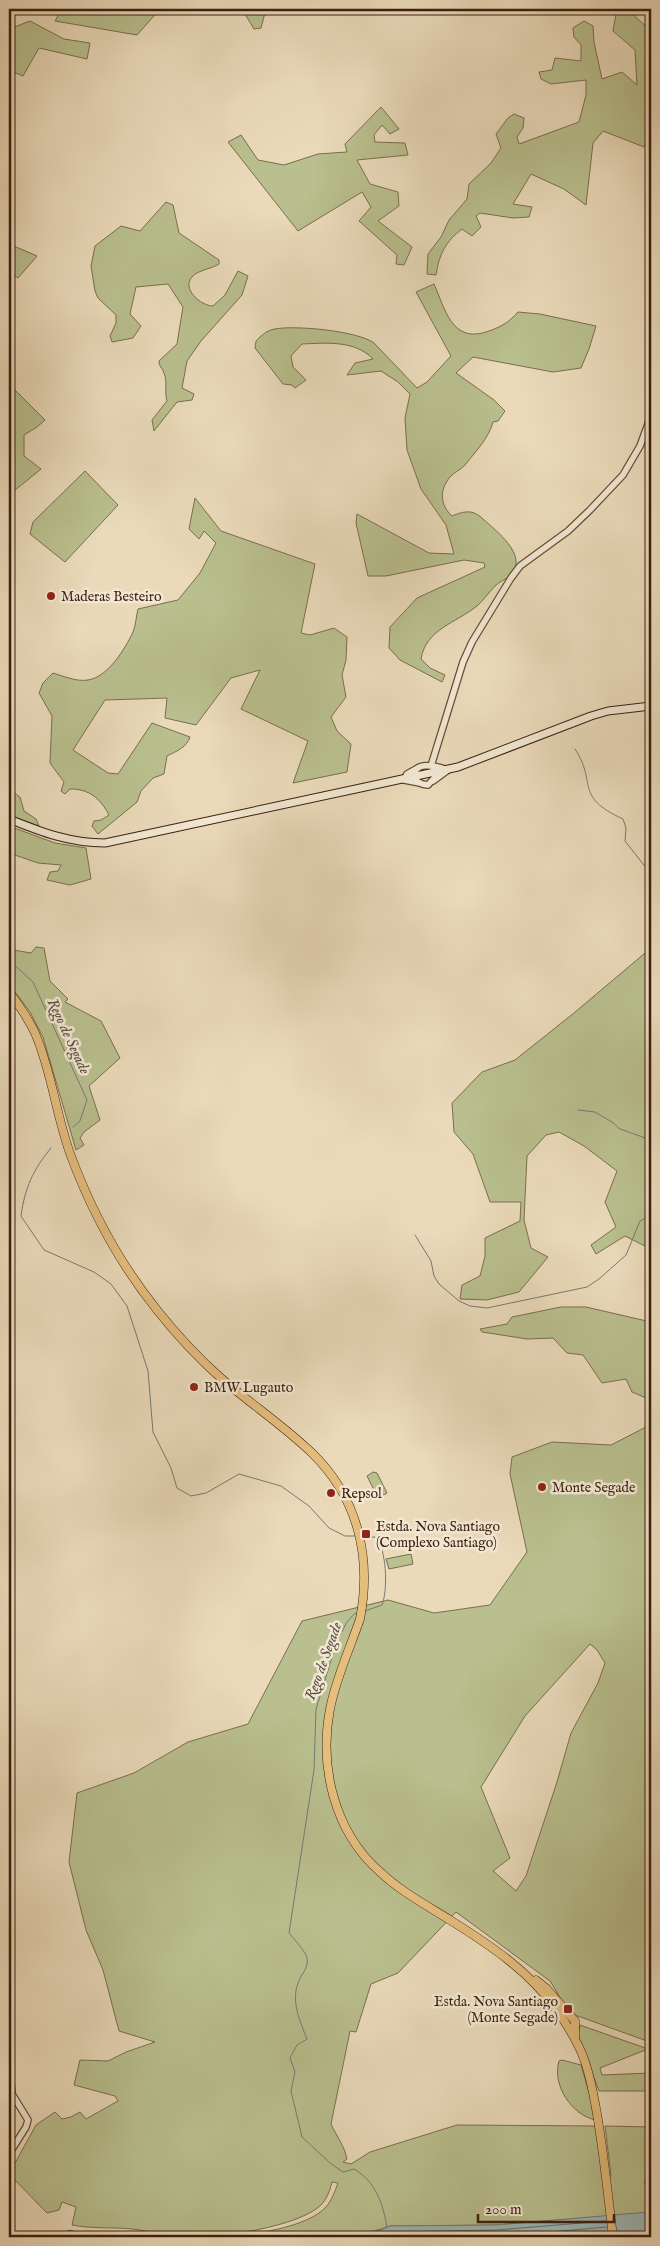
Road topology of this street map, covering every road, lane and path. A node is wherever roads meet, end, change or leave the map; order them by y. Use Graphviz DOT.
graph roads {
  1 [pos="651,416"];
  2 [pos="651,706"];
  3 [pos="418,768"];
  4 [pos="433,769"];
  5 [pos="448,770"];
  6 [pos="404,780"];
  7 [pos="418,780"];
  8 [pos="433,781"];
  9 [pos="9,820"];
  10 [pos="9,992"];
  11 [pos="11,2083"];
  12 [pos="9,2154"];
  13 [pos="613,2237"];
  1 -- 4 [label="street"];
  2 -- 5 [label="main road"];
  3 -- 4 [label="street"];
  3 -- 6 [label="street"];
  3 -- 7 [label="street"];
  4 -- 5 [label="main road"];
  4 -- 7 [label="main road"];
  4 -- 8 [label="street"];
  5 -- 8 [label="street"];
  6 -- 7 [label="main road"];
  6 -- 9 [label="main road"];
  7 -- 8 [label="street"];
  10 -- 13 [label="highway"];
  11 -- 12 [label="street"];
}
